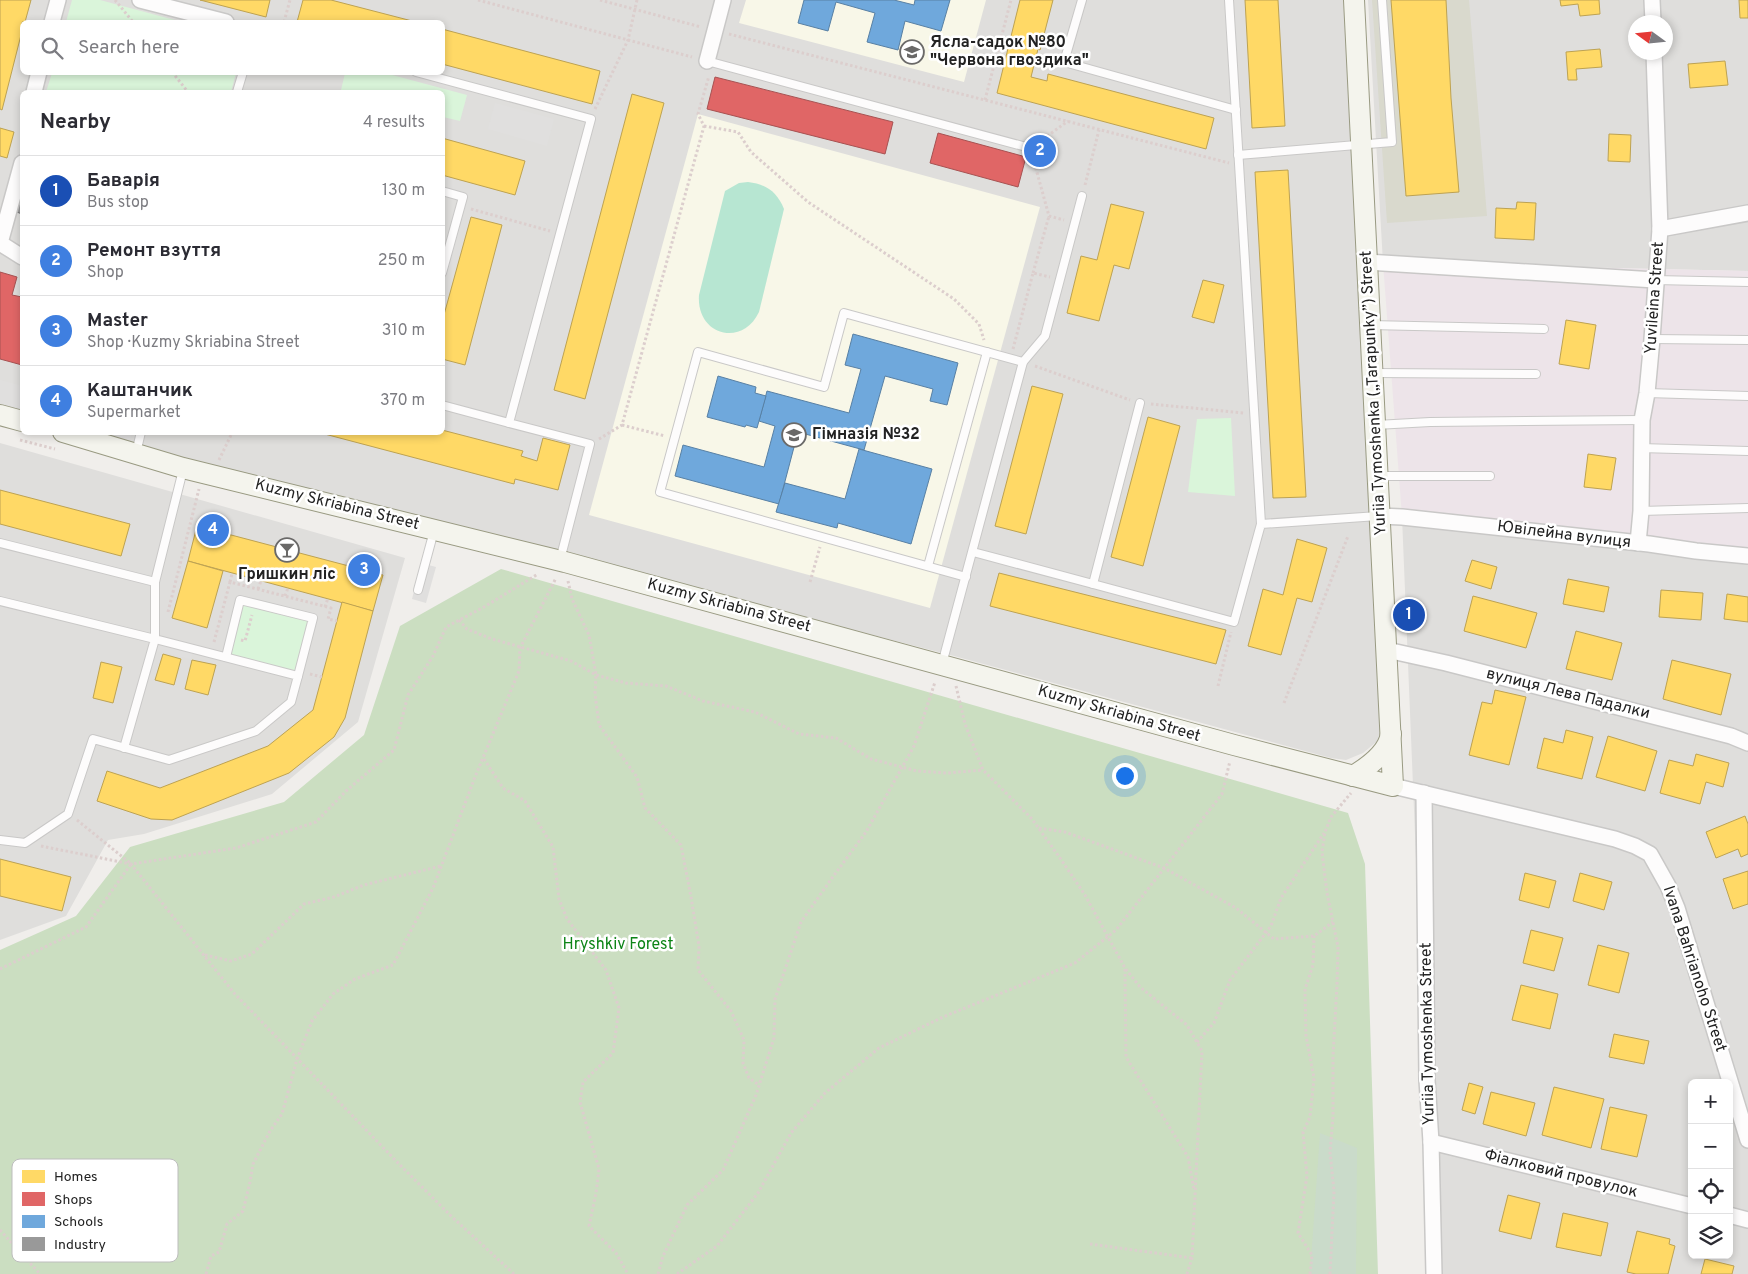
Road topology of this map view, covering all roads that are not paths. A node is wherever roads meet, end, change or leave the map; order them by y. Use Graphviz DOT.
graph roads {
  1 [pos="58,0"];
  2 [pos="140,0"];
  3 [pos="723,0"];
  4 [pos="1082,0"];
  5 [pos="1229,0"];
  6 [pos="1354,0"];
  7 [pos="1382,0"];
  8 [pos="1652,0"];
  9 [pos="1653,15"];
  10 [pos="53,20"];
  11 [pos="218,20"];
  12 [pos="1654,60"];
  13 [pos="710,61"];
  14 [pos="38,75"];
  15 [pos="242,75"];
  16 [pos="427,75"];
  17 [pos="34,90"];
  18 [pos="238,90"];
  19 [pos="1236,110"];
  20 [pos="1361,145"];
  21 [pos="1030,148"];
  22 [pos="1238,155"];
  23 [pos="20,170"];
  24 [pos="445,193"];
  25 [pos="1082,196"];
  26 [pos="1748,213"];
  27 [pos="1660,229"];
  28 [pos="20,256"];
  29 [pos="445,262"];
  30 [pos="1367,262"];
  31 [pos="1655,280"];
  32 [pos="1748,282"];
  33 [pos="1370,325"];
  34 [pos="1544,330"];
  35 [pos="1652,339"];
  36 [pos="1748,340"];
  37 [pos="987,352"];
  38 [pos="1023,362"];
  39 [pos="1373,373"];
  40 [pos="1536,374"];
  41 [pos="1647,393"];
  42 [pos="1748,396"];
  43 [pos="1140,403"];
  44 [pos="445,406"];
  45 [pos="0,415"];
  46 [pos="20,420"];
  47 [pos="1642,420"];
  48 [pos="509,424"];
  49 [pos="1375,425"];
  50 [pos="73,435"];
  51 [pos="140,435"];
  52 [pos="1640,448"];
  53 [pos="1748,451"];
  54 [pos="136,455"];
  55 [pos="184,468"];
  56 [pos="1378,476"];
  57 [pos="1490,476"];
  58 [pos="1748,508"];
  59 [pos="1641,510"];
  60 [pos="1380,516"];
  61 [pos="1261,524"];
  62 [pos="434,530"];
  63 [pos="1638,543"];
  64 [pos="0,544"];
  65 [pos="973,552"];
  66 [pos="1748,556"];
  67 [pos="566,562"];
  68 [pos="928,566"];
  69 [pos="966,576"];
  70 [pos="155,582"];
  71 [pos="1093,584"];
  72 [pos="418,590"];
  73 [pos="0,601"];
  74 [pos="155,639"];
  75 [pos="1387,650"];
  76 [pos="226,657"];
  77 [pos="942,664"];
  78 [pos="299,674"];
  79 [pos="1391,732"];
  80 [pos="1748,743"];
  81 [pos="124,748"];
  82 [pos="1352,784"];
  83 [pos="1393,786"];
  84 [pos="1424,793"];
  85 [pos="0,840"];
  86 [pos="1748,1137"];
  87 [pos="1431,1142"];
  88 [pos="1688,1205"];
  89 [pos="1733,1216"];
  90 [pos="1748,1220"];
  91 [pos="1434,1274"];
  1 -- 10 [label="street"];
  2 -- 11 [label="street"];
  3 -- 13 [label="street"];
  4 -- 19 [label="lane"];
  5 -- 19 [label="lane"];
  6 -- 20 [label="street, Yuriia Tymoshenka („Tarapunky”) Street"];
  7 -- 20 [label="lane"];
  8 -- 9 [label="street"];
  12 -- 27 [label="street, Yuvileina Street"];
  13 -- 21 [label="lane"];
  14 -- 17 [label="street"];
  15 -- 18 [label="lane"];
  16 -- 48 [label="lane"];
  19 -- 22 [label="lane"];
  20 -- 22 [label="lane"];
  20 -- 30 [label="street, Yuriia Tymoshenka („Tarapunky”) Street"];
  22 -- 61 [label="lane"];
  23 -- 28 [label="street"];
  24 -- 29 [label="lane"];
  25 -- 38 [label="lane"];
  26 -- 27 [label="street"];
  27 -- 31 [label="street, Yuvileina Street"];
  30 -- 31 [label="street"];
  30 -- 33 [label="street, Yuriia Tymoshenka („Tarapunky”) Street"];
  31 -- 32 [label="lane"];
  31 -- 35 [label="street, Yuvileina Street"];
  33 -- 34 [label="lane"];
  33 -- 39 [label="street, Yuriia Tymoshenka („Tarapunky”) Street"];
  35 -- 36 [label="lane"];
  35 -- 41 [label="street, Yuvileina Street"];
  37 -- 38 [label="lane"];
  37 -- 68 [label="lane"];
  37 -- 68 [label="lane"];
  38 -- 65 [label="lane"];
  39 -- 40 [label="lane"];
  39 -- 49 [label="street, Yuriia Tymoshenka („Tarapunky”) Street"];
  41 -- 42 [label="lane"];
  41 -- 47 [label="street, Yuvileina Street"];
  43 -- 71 [label="lane"];
  44 -- 48 [label="lane"];
  45 -- 46 [label="street"];
  47 -- 49 [label="lane"];
  47 -- 52 [label="street, Yuvileina Street"];
  48 -- 67 [label="lane"];
  49 -- 56 [label="street, Yuriia Tymoshenka („Tarapunky”) Street"];
  50 -- 54 [label="street, Kuzmy Skriabina Street"];
  51 -- 54 [label="lane"];
  52 -- 53 [label="lane"];
  52 -- 59 [label="street, Yuvileina Street"];
  54 -- 55 [label="street, Kuzmy Skriabina Street"];
  55 -- 62 [label="street, Kuzmy Skriabina Street"];
  55 -- 70 [label="lane"];
  56 -- 57 [label="lane"];
  56 -- 60 [label="street, Yuriia Tymoshenka („Tarapunky”) Street"];
  58 -- 59 [label="lane"];
  59 -- 63 [label="street, Yuvileina Street"];
  60 -- 61 [label="lane"];
  60 -- 63 [label="street, Ювілейна вулиця"];
  60 -- 75 [label="street, Yuriia Tymoshenka („Tarapunky”) Street"];
  61 -- 71 [label="lane"];
  62 -- 67 [label="street, Kuzmy Skriabina Street"];
  62 -- 72 [label="lane"];
  63 -- 66 [label="street, Ювілейна вулиця"];
  64 -- 70 [label="lane"];
  65 -- 69 [label="lane"];
  65 -- 71 [label="lane"];
  67 -- 77 [label="street, Kuzmy Skriabina Street"];
  68 -- 69 [label="lane"];
  69 -- 77 [label="lane"];
  70 -- 74 [label="lane"];
  73 -- 74 [label="lane"];
  74 -- 76 [label="lane"];
  74 -- 81 [label="lane"];
  75 -- 79 [label="street, Yuriia Tymoshenka („Tarapunky”) Street"];
  75 -- 80 [label="street, вулиця Лева Падалки"];
  76 -- 78 [label="lane"];
  76 -- 78 [label="lane"];
  77 -- 82 [label="street, Kuzmy Skriabina Street"];
  78 -- 81 [label="lane"];
  79 -- 82 [label="street"];
  79 -- 83 [label="street, Yuriia Tymoshenka („Tarapunky”) Street"];
  81 -- 85 [label="lane"];
  82 -- 83 [label="street, Kuzmy Skriabina Street"];
  83 -- 84 [label="street, Ivana Bahrianoho Street"];
  84 -- 86 [label="street, Ivana Bahrianoho Street"];
  84 -- 87 [label="street, Yuriia Tymoshenka Street"];
  87 -- 88 [label="street, Фіалковий провулок"];
  87 -- 91 [label="street, Yuriia Tymoshenka Street"];
  89 -- 90 [label="street"];
}
